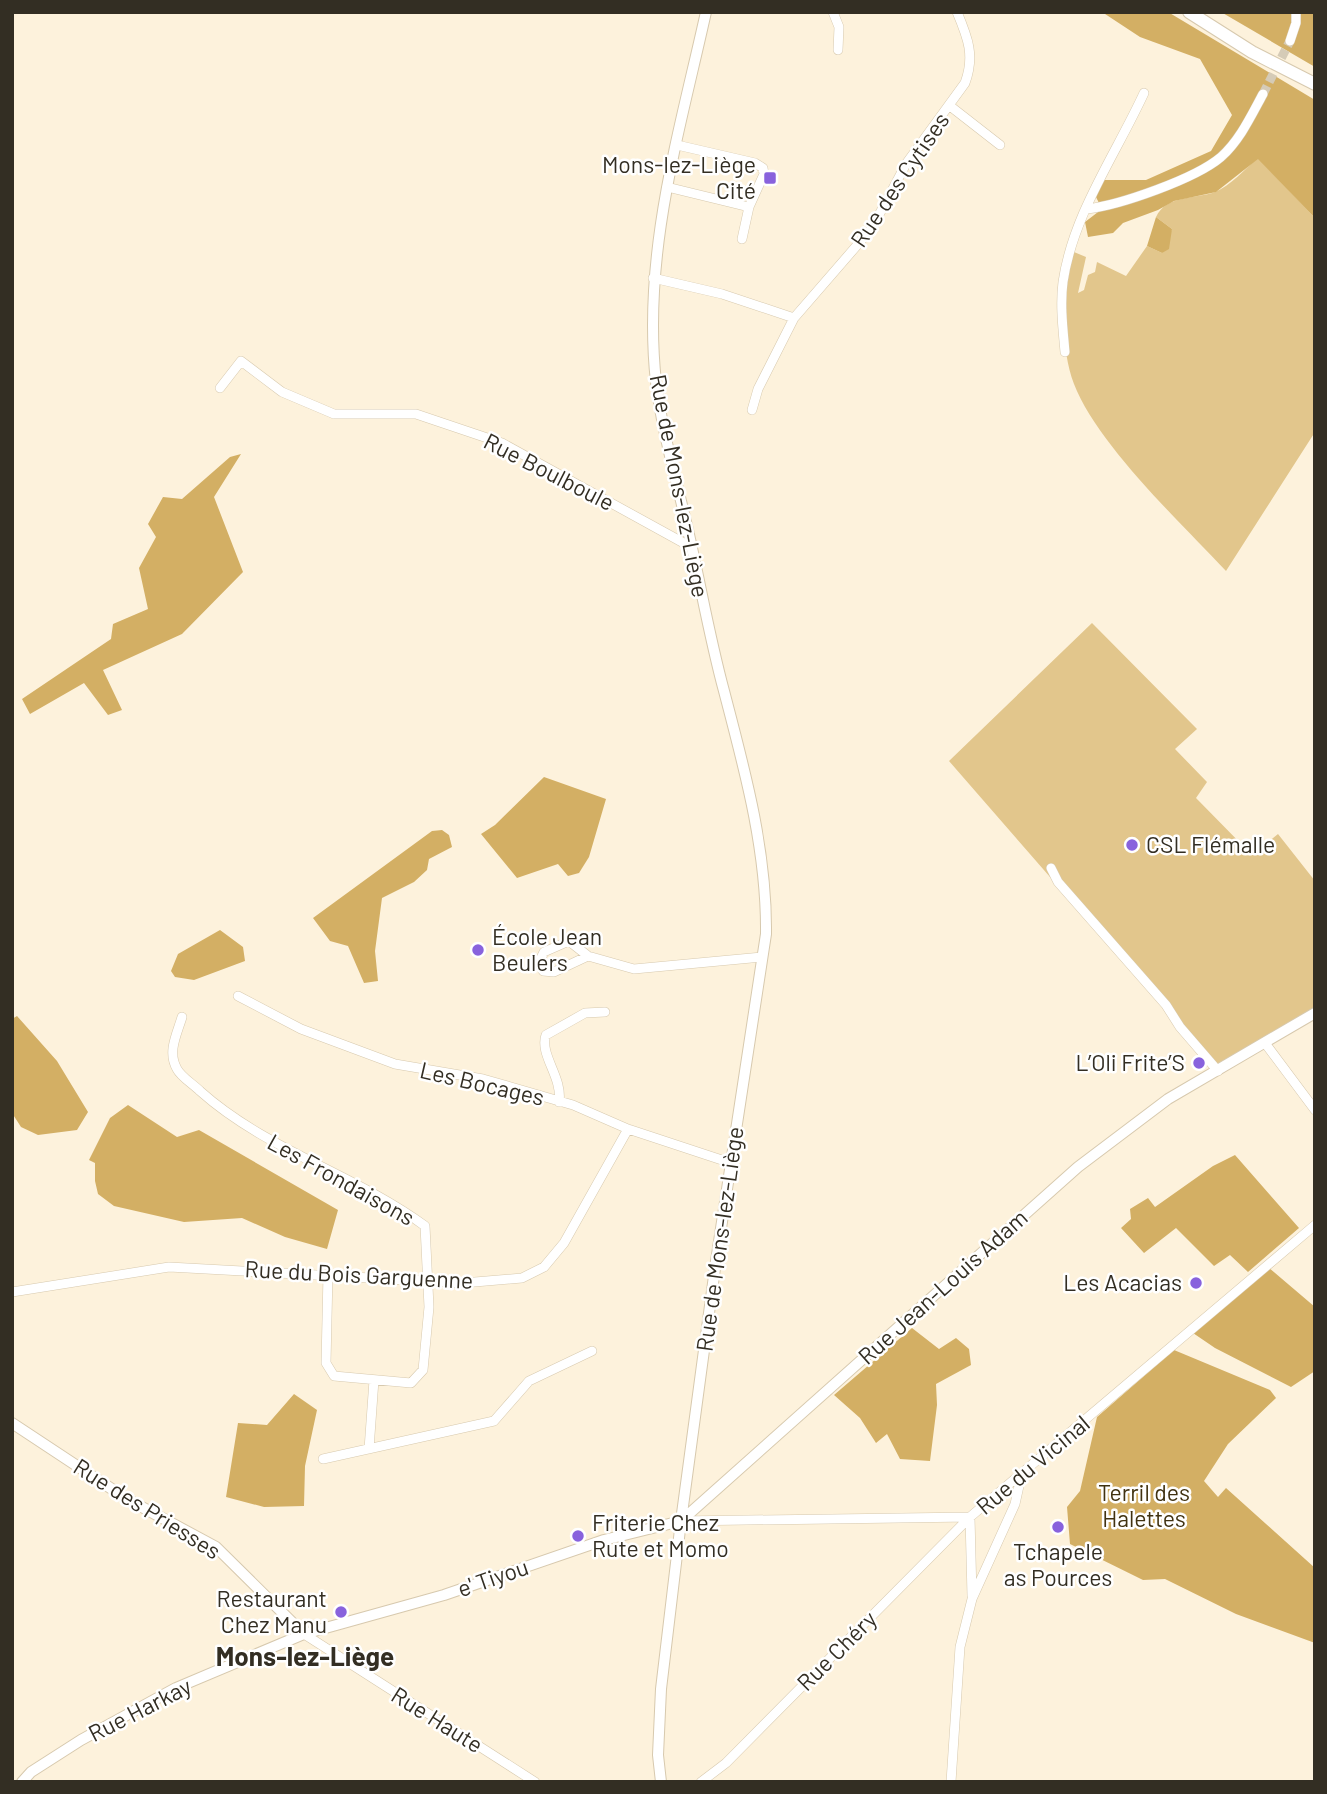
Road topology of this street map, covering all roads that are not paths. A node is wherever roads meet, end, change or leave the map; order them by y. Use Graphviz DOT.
graph roads {
  1 [pos="706,12"];
  2 [pos="833,12"];
  3 [pos="957,12"];
  4 [pos="1189,12"];
  5 [pos="1296,12"];
  6 [pos="1290,41"];
  7 [pos="838,50"];
  8 [pos="1315,84"];
  9 [pos="1144,93"];
  10 [pos="1263,94"];
  11 [pos="950,106"];
  12 [pos="677,145"];
  13 [pos="1000,145"];
  14 [pos="667,187"];
  15 [pos="748,207"];
  16 [pos="1087,209"];
  17 [pos="742,239"];
  18 [pos="653,278"];
  19 [pos="794,318"];
  20 [pos="1065,352"];
  21 [pos="220,388"];
  22 [pos="752,410"];
  23 [pos="691,547"];
  24 [pos="1051,868"];
  25 [pos="588,956"];
  26 [pos="762,957"];
  27 [pos="238,996"];
  28 [pos="606,1012"];
  29 [pos="1315,1013"];
  30 [pos="182,1017"];
  31 [pos="1265,1042"];
  32 [pos="1218,1071"];
  33 [pos="559,1102"];
  34 [pos="1315,1110"];
  35 [pos="628,1129"];
  36 [pos="730,1163"];
  37 [pos="1315,1225"];
  38 [pos="328,1274"];
  39 [pos="428,1280"];
  40 [pos="12,1292"];
  41 [pos="592,1351"];
  42 [pos="374,1380"];
  43 [pos="12,1423"];
  44 [pos="369,1449"];
  45 [pos="323,1459"];
  46 [pos="1021,1477"];
  47 [pos="970,1517"];
  48 [pos="681,1521"];
  49 [pos="972,1599"];
  50 [pos="304,1634"];
  51 [pos="22,1782"];
  52 [pos="535,1782"];
  53 [pos="661,1782"];
  54 [pos="701,1782"];
  55 [pos="951,1782"];
  1 -- 12 [label="street, Rue de Mons-lez-Liège"];
  2 -- 7 [label="street"];
  3 -- 11 [label="street, Rue des Cytises"];
  4 -- 8 [label="main road"];
  5 -- 6 [label="street"];
  9 -- 16 [label="street"];
  10 -- 16 [label="street"];
  11 -- 13 [label="street"];
  11 -- 19 [label="street, Rue des Cytises"];
  12 -- 14 [label="street, Rue de Mons-lez-Liège"];
  12 -- 15 [label="street"];
  14 -- 15 [label="street"];
  14 -- 18 [label="street, Rue de Mons-lez-Liège"];
  15 -- 17 [label="street"];
  16 -- 20 [label="street"];
  18 -- 19 [label="street"];
  18 -- 23 [label="street, Rue de Mons-lez-Liège"];
  19 -- 22 [label="street, Rue des Cytises"];
  21 -- 23 [label="street, Rue Boulboule"];
  23 -- 26 [label="street, Rue de Mons-lez-Liège"];
  24 -- 32 [label="street"];
  25 -- 25 [label="street"];
  25 -- 26 [label="street"];
  26 -- 36 [label="street, Rue de Mons-lez-Liège"];
  27 -- 33 [label="street, Les Bocages"];
  28 -- 33 [label="street"];
  29 -- 31 [label="street, Rue Jean-Louis Adam"];
  30 -- 39 [label="street, Les Frondaisons"];
  31 -- 32 [label="street, Rue Jean-Louis Adam"];
  31 -- 34 [label="street"];
  32 -- 48 [label="street, Rue Jean-Louis Adam"];
  33 -- 35 [label="street, Les Bocages"];
  35 -- 36 [label="street, Les Bocages"];
  35 -- 39 [label="street, Rue du Bois Garguenne"];
  36 -- 48 [label="street, Rue de Mons-lez-Liège"];
  37 -- 46 [label="street, Rue du Vicinal"];
  38 -- 39 [label="street, Rue du Bois Garguenne"];
  38 -- 40 [label="street, Rue du Bois Garguenne"];
  38 -- 42 [label="street, Les Frondaisons"];
  39 -- 42 [label="street, Les Frondaisons"];
  41 -- 44 [label="street"];
  42 -- 44 [label="street"];
  43 -- 50 [label="street, Rue des Priesses"];
  44 -- 45 [label="street"];
  46 -- 47 [label="street, Rue du Vicinal"];
  46 -- 49 [label="street"];
  47 -- 48 [label="street, Rue du Vicinal"];
  47 -- 49 [label="street"];
  47 -- 54 [label="street, Rue Chéry"];
  48 -- 50 [label="street, e' Tiyou"];
  48 -- 53 [label="street, Rue de Mons-lez-Liège"];
  49 -- 55 [label="street"];
  50 -- 51 [label="street, Rue Harkay"];
  50 -- 52 [label="street, Rue Haute"];
}
